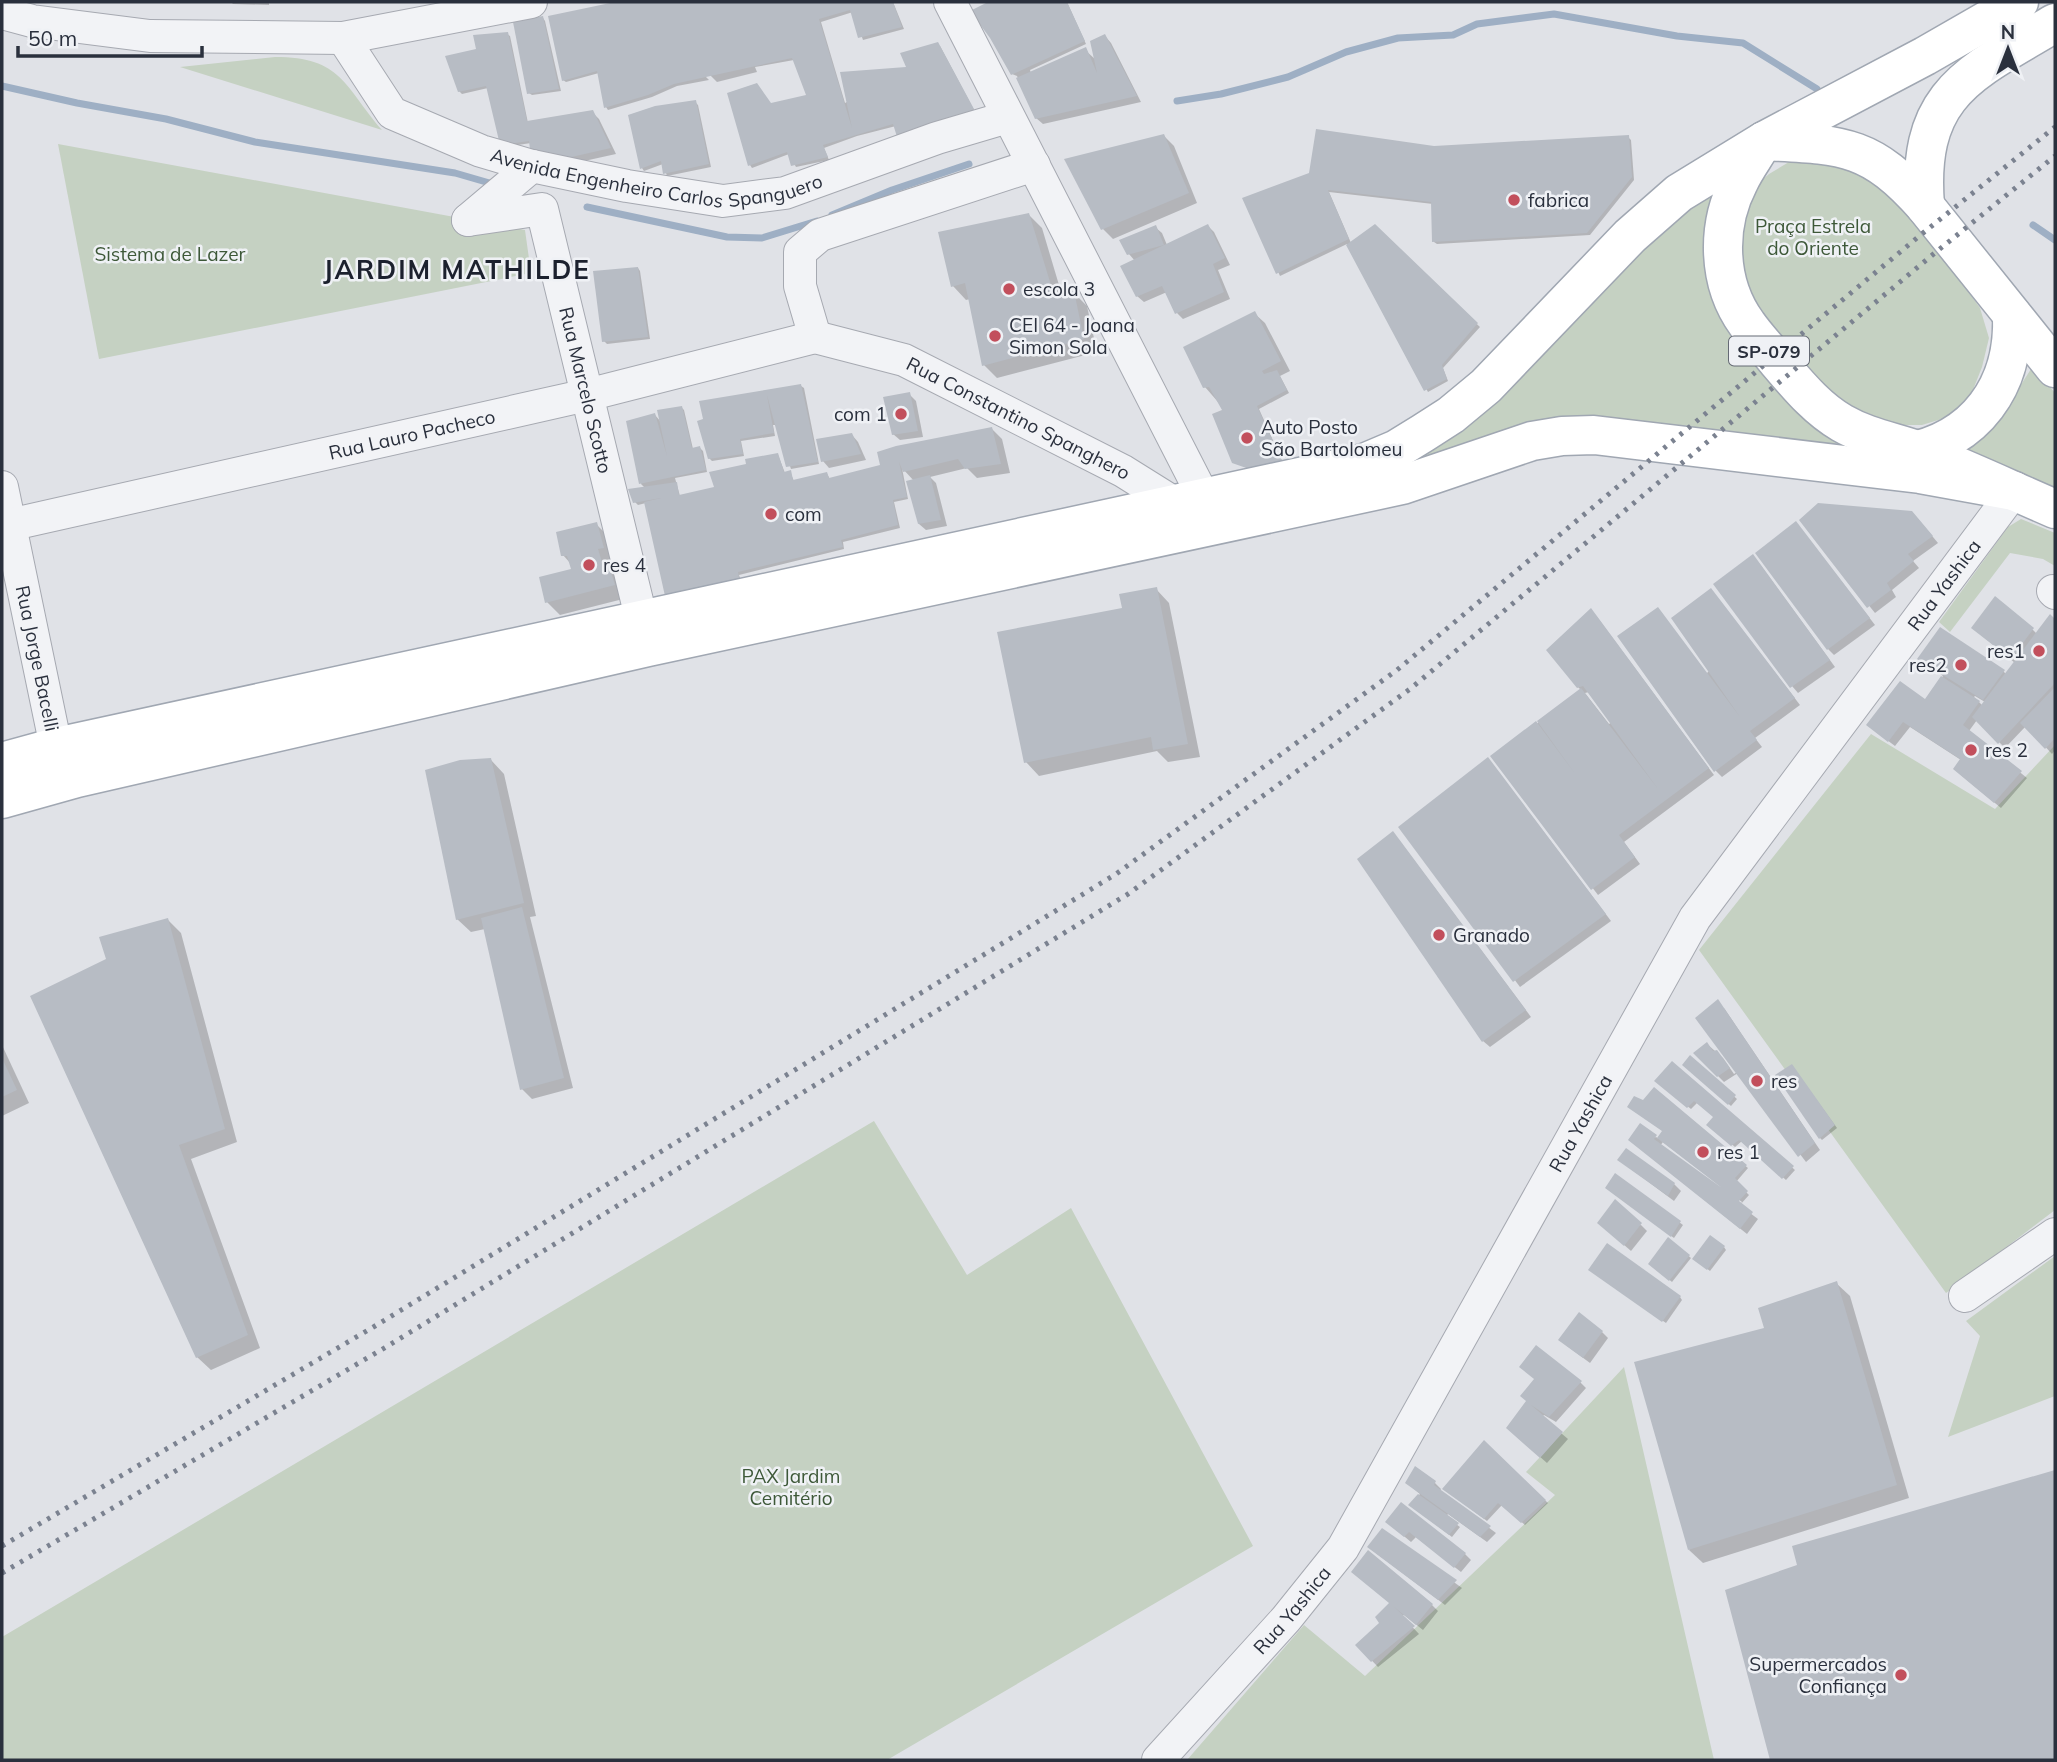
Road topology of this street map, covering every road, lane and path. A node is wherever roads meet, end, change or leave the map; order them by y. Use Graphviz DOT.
graph roads {
  1 [pos="531,2"];
  2 [pos="950,2"];
  3 [pos="2019,2"];
  4 [pos="436,10"];
  5 [pos="2,13"];
  6 [pos="2055,23"];
  7 [pos="343,38"];
  8 [pos="1009,117"];
  9 [pos="1764,141"];
  10 [pos="1034,165"];
  11 [pos="531,166"];
  12 [pos="1925,206"];
  13 [pos="2012,315"];
  14 [pos="815,337"];
  15 [pos="2055,368"];
  16 [pos="587,395"];
  17 [pos="1919,451"];
  18 [pos="1830,464"];
  19 [pos="2,487"];
  20 [pos="2014,491"];
  21 [pos="1196,509"];
  22 [pos="2055,509"];
  23 [pos="9,525"];
  24 [pos="642,623"];
  25 [pos="56,747"];
  26 [pos="2,762"];
  27 [pos="2,799"];
  28 [pos="2055,1234"];
  29 [pos="1965,1296"];
  30 [pos="1158,1760"];
  1 -- 4 [label="street"];
  2 -- 8 [label="street"];
  3 -- 9 [label="main road"];
  4 -- 7 [label="street"];
  5 -- 7 [label="street"];
  6 -- 12 [label="main road"];
  7 -- 11 [label="street, Avenida Engenheiro Carlos Spanguero"];
  8 -- 10 [label="street"];
  8 -- 11 [label="street, Avenida Engenheiro Carlos Spanguero"];
  9 -- 12 [label="main road"];
  9 -- 17 [label="main road, SP-079"];
  9 -- 21 [label="main road"];
  10 -- 14 [label="street"];
  10 -- 21 [label="street"];
  11 -- 16 [label="street, Rua Marcelo Scotto"];
  12 -- 13 [label="main road"];
  13 -- 15 [label="main road"];
  13 -- 17 [label="main road"];
  14 -- 16 [label="street, Rua Lauro Pacheco"];
  14 -- 21 [label="street, Rua Constantino Spanghero"];
  16 -- 23 [label="street, Rua Lauro Pacheco"];
  16 -- 24 [label="street, Rua Marcelo Scotto"];
  17 -- 18 [label="main road"];
  17 -- 20 [label="main road, SP-079"];
  18 -- 20 [label="main road"];
  18 -- 21 [label="main road"];
  19 -- 23 [label="street, Rua Jorge Bacelli"];
  20 -- 22 [label="main road, SP-079"];
  20 -- 30 [label="street, Rua Yashica"];
  21 -- 24 [label="main road"];
  23 -- 25 [label="street, Rua Jorge Bacelli"];
  24 -- 25 [label="main road"];
  24 -- 27 [label="main road"];
  25 -- 26 [label="main road"];
  28 -- 29 [label="street"];
}
